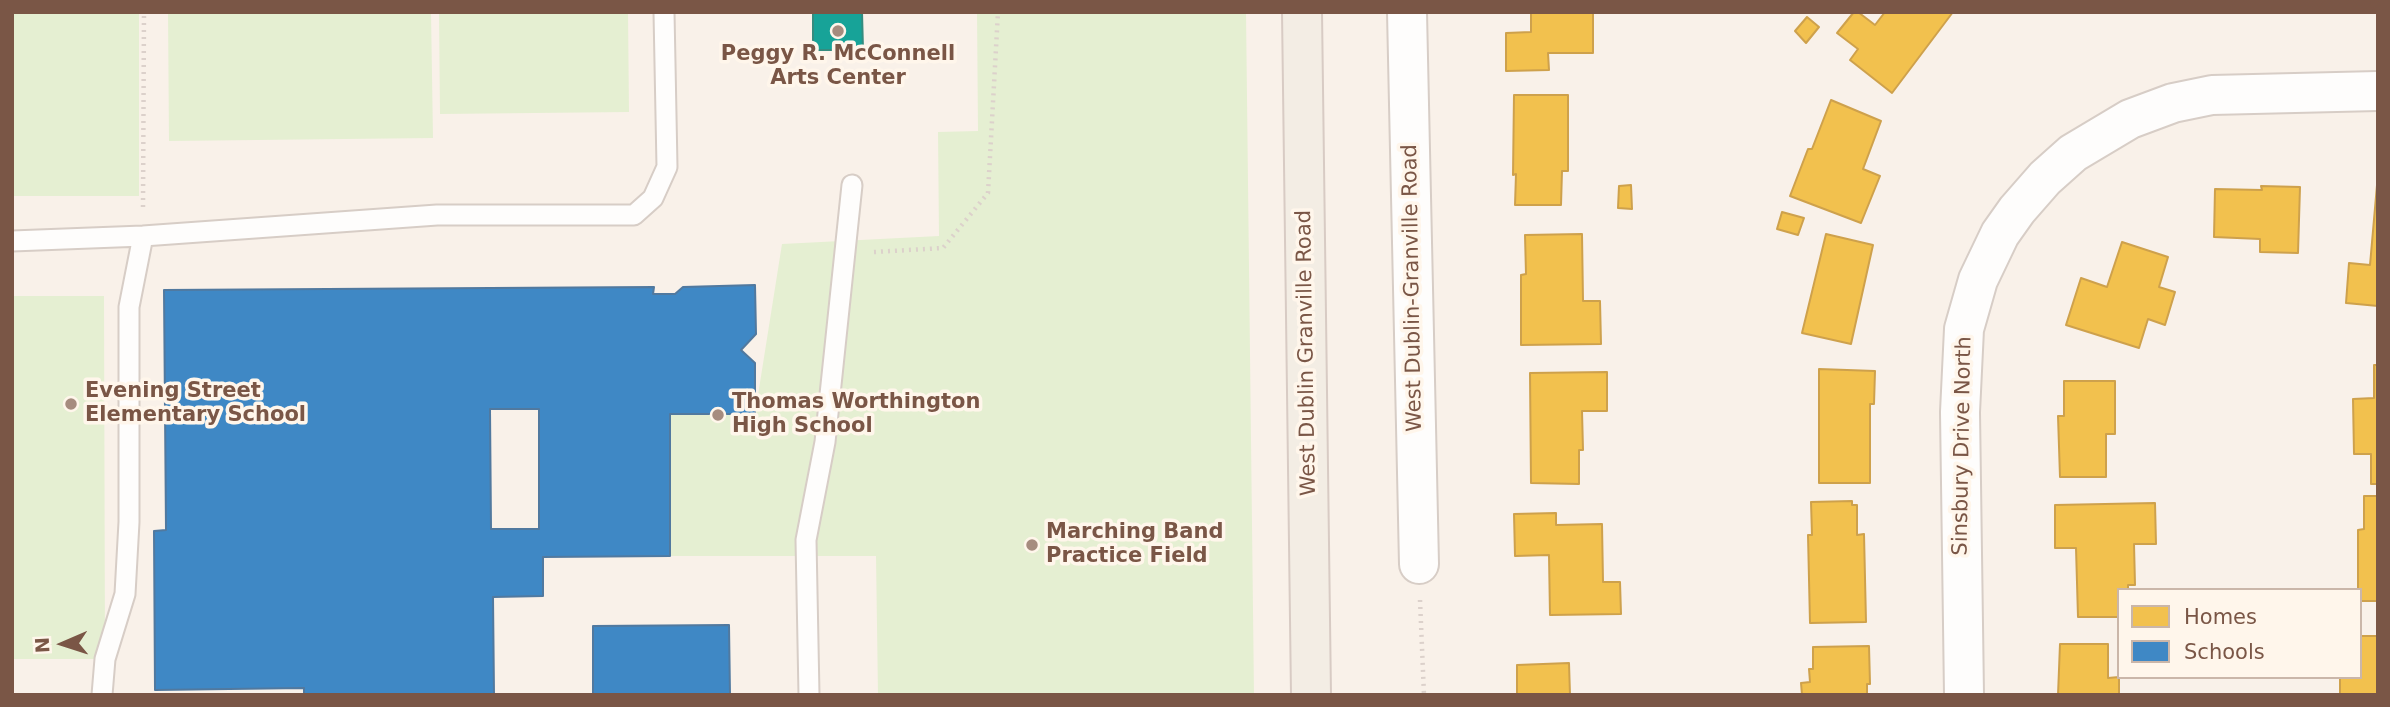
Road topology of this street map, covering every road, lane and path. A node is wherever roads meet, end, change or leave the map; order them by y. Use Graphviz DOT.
graph roads {
  1 [pos="144,12"];
  2 [pos="664,12"];
  3 [pos="998,12"];
  4 [pos="1302,12"];
  5 [pos="1408,12"];
  6 [pos="2378,91"];
  7 [pos="852,185"];
  8 [pos="143,236"];
  9 [pos="12,241"];
  10 [pos="874,252"];
  11 [pos="1419,564"];
  12 [pos="102,695"];
  13 [pos="809,695"];
  14 [pos="1311,695"];
  15 [pos="1424,695"];
  16 [pos="1964,695"];
  1 -- 8 [label="path"];
  2 -- 8 [label="lane"];
  3 -- 10 [label="path"];
  4 -- 14 [label="main road, West Dublin Granville Road"];
  5 -- 11 [label="street, West Dublin-Granville Road"];
  6 -- 16 [label="street, Sinsbury Drive North"];
  7 -- 13 [label="lane"];
  8 -- 9 [label="lane"];
  8 -- 12 [label="lane"];
  11 -- 15 [label="path"];
}
